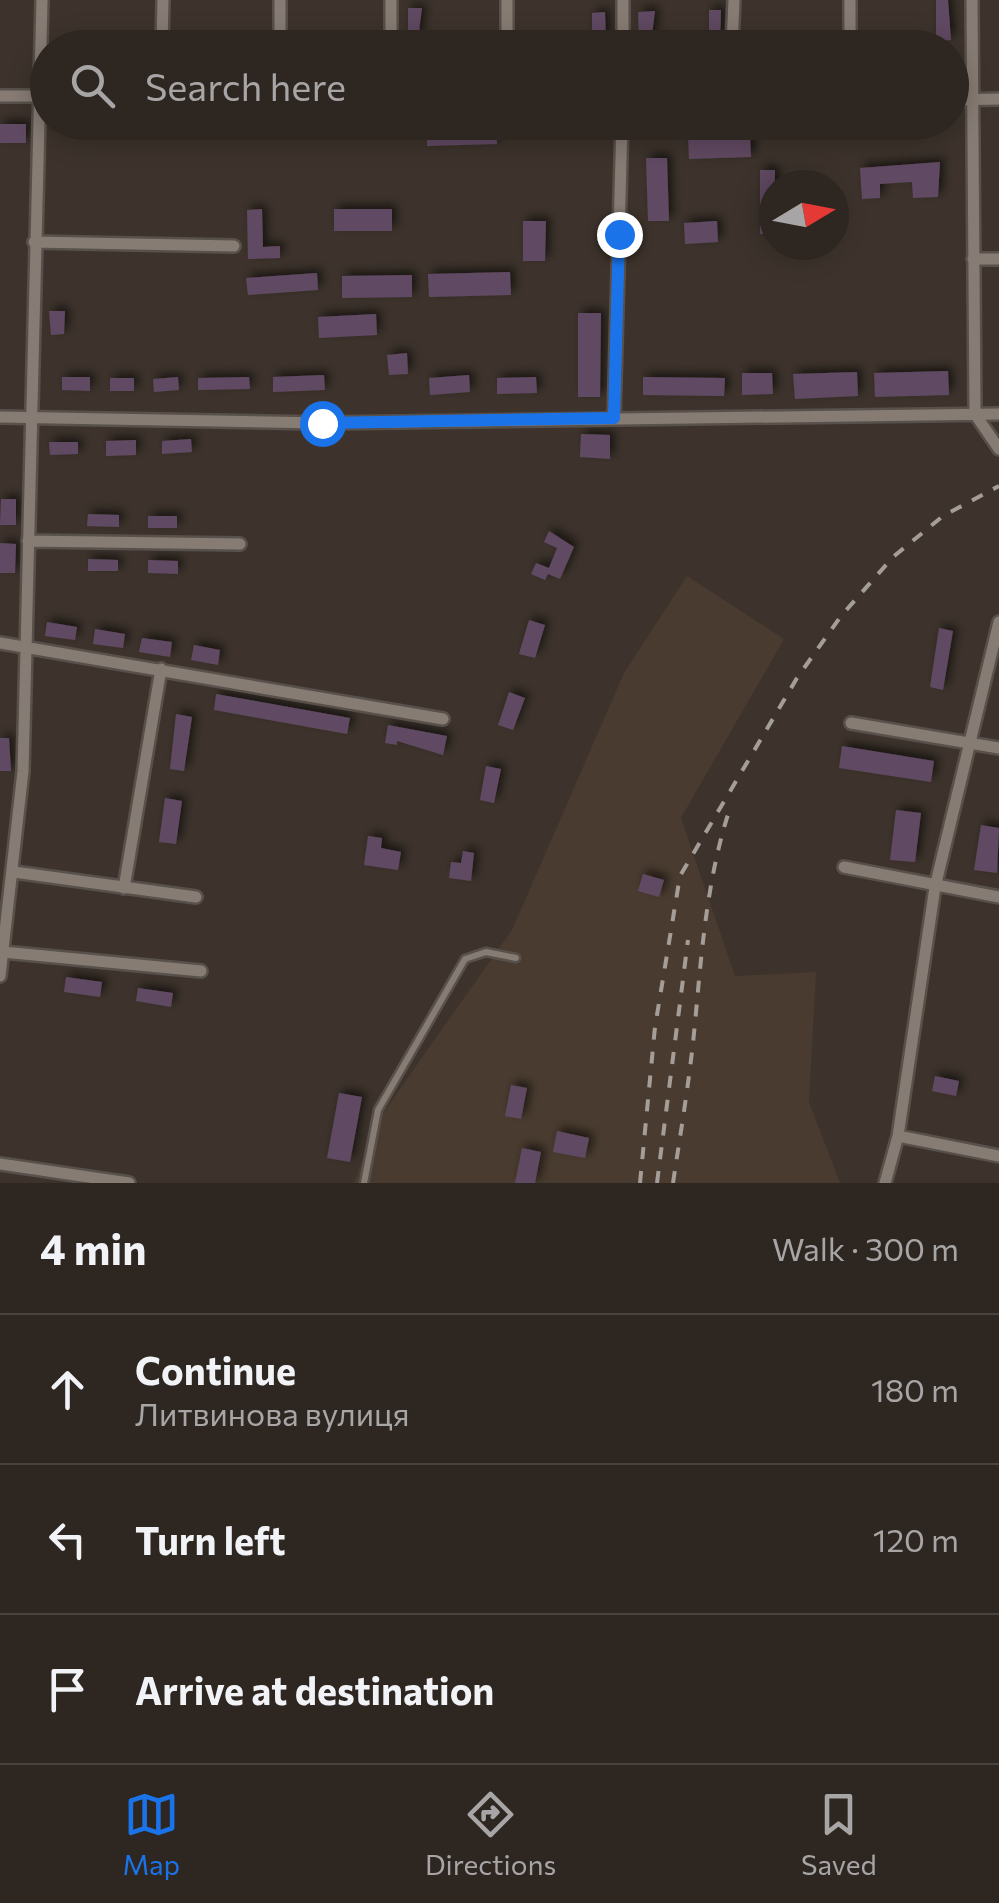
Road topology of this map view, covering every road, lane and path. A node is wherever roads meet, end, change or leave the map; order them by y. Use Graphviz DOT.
graph roads {
  1 [pos="42,0"];
  2 [pos="163,0"];
  3 [pos="280,0"];
  4 [pos="391,0"];
  5 [pos="507,0"];
  6 [pos="623,0"];
  7 [pos="734,0"];
  8 [pos="850,0"];
  9 [pos="972,0"];
  10 [pos="43,30"];
  11 [pos="162,30"];
  12 [pos="280,30"];
  13 [pos="390,30"];
  14 [pos="507,30"];
  15 [pos="622,30"];
  16 [pos="733,30"];
  17 [pos="850,30"];
  18 [pos="0,96"];
  19 [pos="30,96"];
  20 [pos="971,99"];
  21 [pos="999,99"];
  22 [pos="41,140"];
  23 [pos="622,140"];
  24 [pos="34,242"];
  25 [pos="234,246"];
  26 [pos="973,259"];
  27 [pos="999,259"];
  28 [pos="975,414"];
  29 [pos="999,414"];
  30 [pos="30,416"];
  31 [pos="0,417"];
  32 [pos="614,418"];
  33 [pos="999,449"];
  34 [pos="28,540"];
  35 [pos="240,544"];
  36 [pos="999,622"];
  37 [pos="0,642"];
  38 [pos="24,645"];
  39 [pos="161,669"];
  40 [pos="443,719"];
  41 [pos="852,723"];
  42 [pos="966,743"];
  43 [pos="999,748"];
  44 [pos="844,867"];
  45 [pos="14,872"];
  46 [pos="936,887"];
  47 [pos="124,888"];
  48 [pos="196,897"];
  49 [pos="999,897"];
  50 [pos="3,952"];
  51 [pos="516,958"];
  52 [pos="201,971"];
  53 [pos="0,976"];
  54 [pos="898,1136"];
  55 [pos="999,1156"];
  56 [pos="0,1164"];
  57 [pos="130,1183"];
  58 [pos="364,1183"];
  59 [pos="885,1183"];
  1 -- 10 [label="street"];
  2 -- 11 [label="street"];
  3 -- 12 [label="street"];
  4 -- 13 [label="street"];
  5 -- 14 [label="street"];
  6 -- 15 [label="street"];
  7 -- 16 [label="street"];
  8 -- 17 [label="street"];
  9 -- 20 [label="street"];
  18 -- 19 [label="street"];
  20 -- 21 [label="street"];
  20 -- 26 [label="street"];
  22 -- 24 [label="street"];
  23 -- 32 [label="street"];
  24 -- 25 [label="street"];
  24 -- 30 [label="street"];
  26 -- 27 [label="street"];
  26 -- 28 [label="street"];
  28 -- 29 [label="street"];
  28 -- 32 [label="street"];
  28 -- 33 [label="street"];
  30 -- 31 [label="street"];
  30 -- 32 [label="street"];
  30 -- 34 [label="street"];
  34 -- 35 [label="street"];
  34 -- 38 [label="street"];
  36 -- 42 [label="street"];
  37 -- 38 [label="street"];
  38 -- 39 [label="street"];
  38 -- 45 [label="street"];
  39 -- 40 [label="street"];
  39 -- 47 [label="street"];
  41 -- 42 [label="street"];
  42 -- 43 [label="street"];
  42 -- 46 [label="street"];
  44 -- 46 [label="street"];
  45 -- 47 [label="street"];
  45 -- 50 [label="street"];
  46 -- 49 [label="street"];
  46 -- 54 [label="street"];
  47 -- 48 [label="street"];
  50 -- 52 [label="street"];
  50 -- 53 [label="street"];
  51 -- 58 [label="lane"];
  54 -- 55 [label="street"];
  54 -- 59 [label="street"];
  56 -- 57 [label="street"];
}
